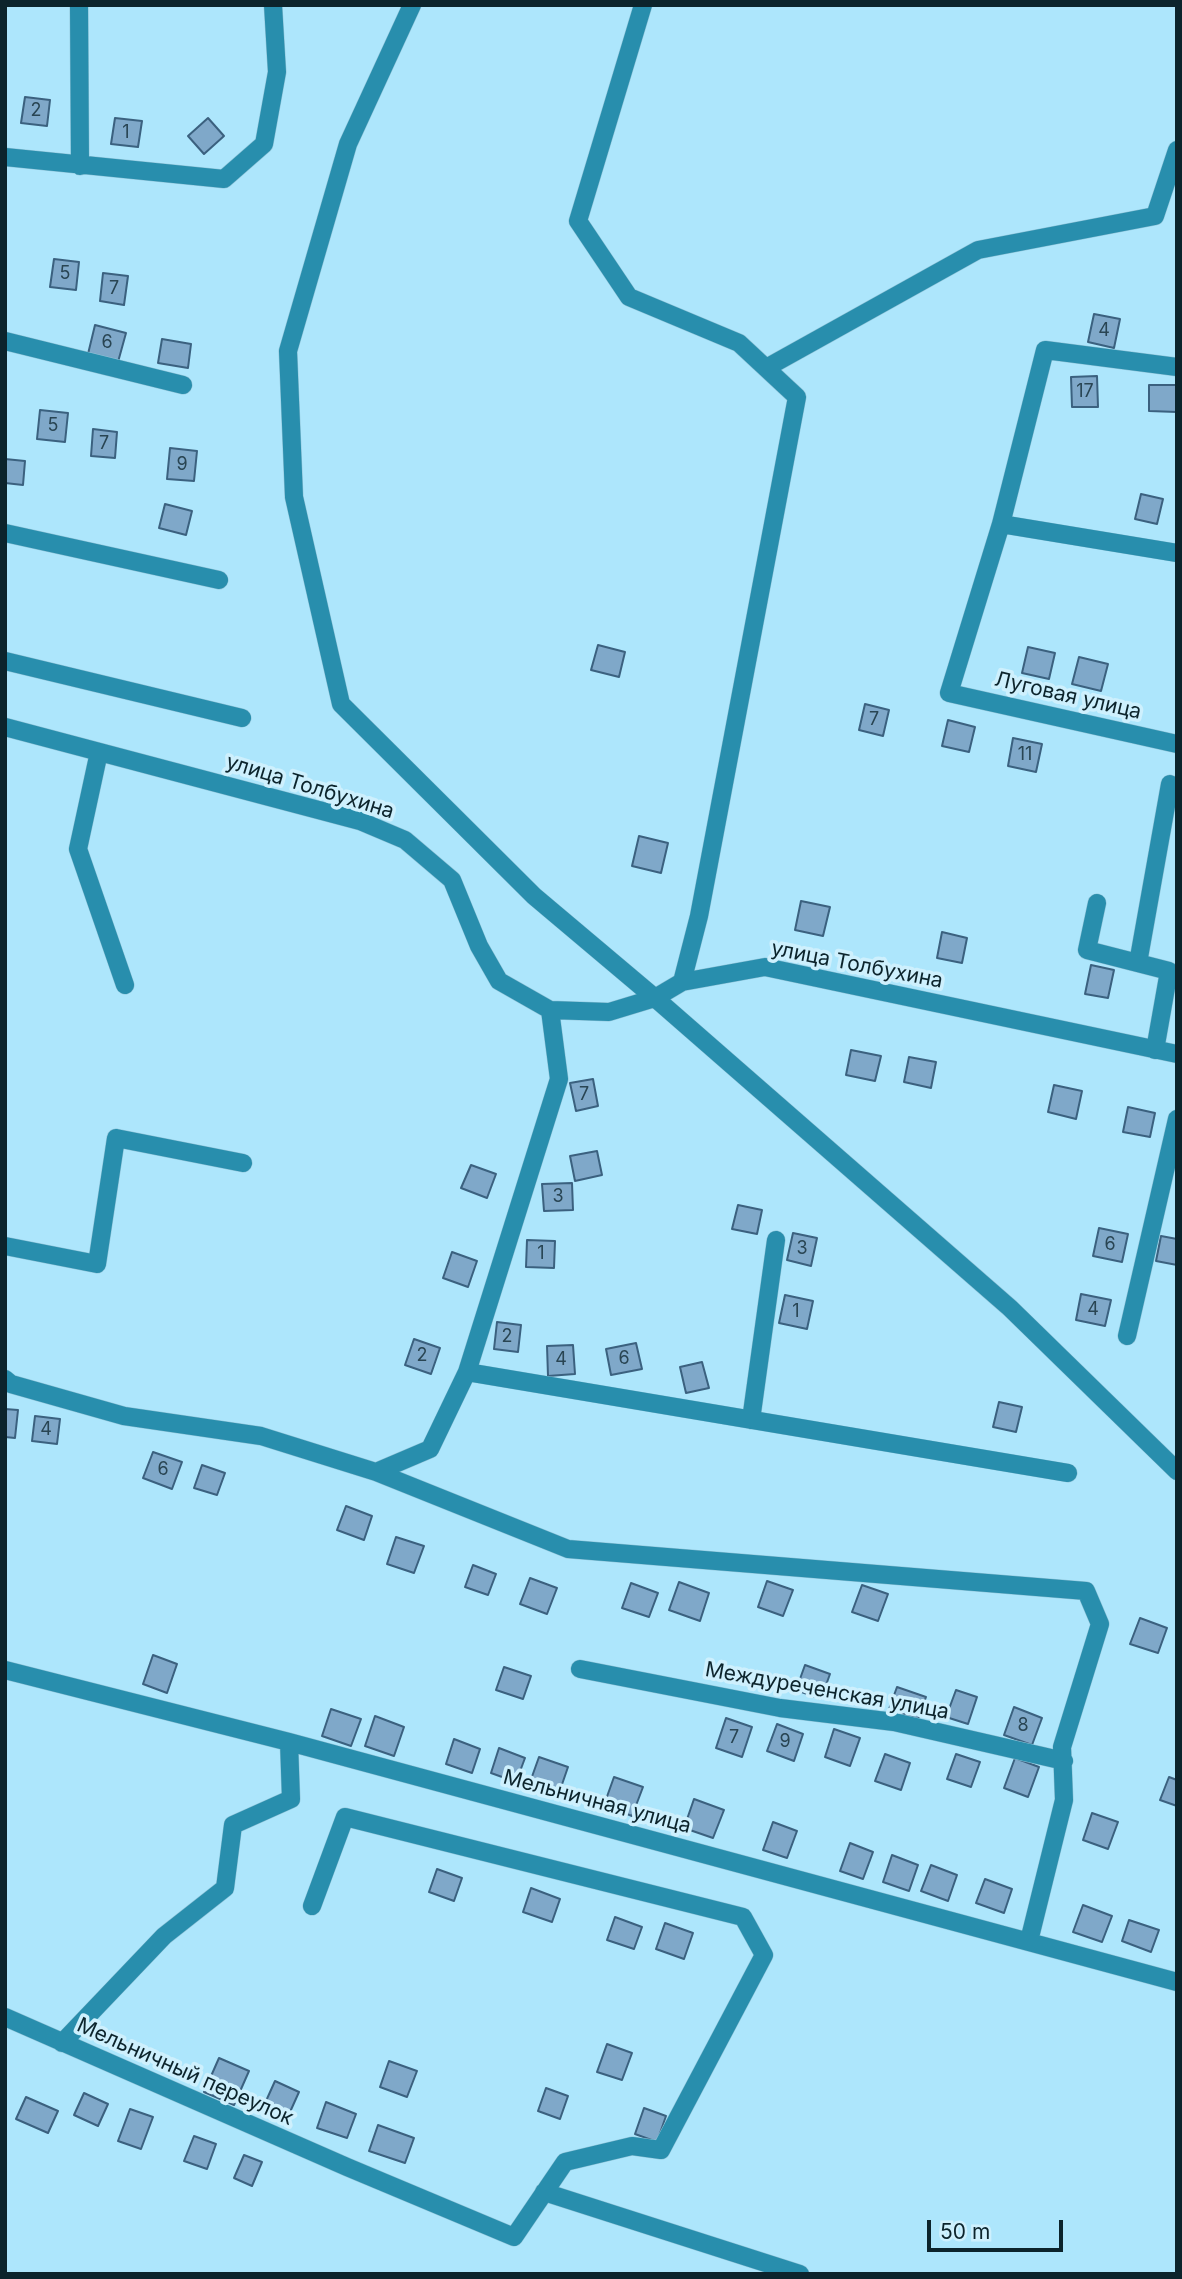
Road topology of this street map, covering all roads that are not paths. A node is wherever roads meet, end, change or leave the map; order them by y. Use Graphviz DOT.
graph roads {
  1 [pos="79,5"];
  2 [pos="273,5"];
  3 [pos="412,5"];
  4 [pos="643,5"];
  5 [pos="5,157"];
  6 [pos="1175,160"];
  7 [pos="80,166"];
  8 [pos="5,341"];
  9 [pos="1177,367"];
  10 [pos="766,368"];
  11 [pos="183,385"];
  12 [pos="1001,524"];
  13 [pos="5,533"];
  14 [pos="1177,553"];
  15 [pos="219,580"];
  16 [pos="5,661"];
  17 [pos="243,718"];
  18 [pos="5,726"];
  19 [pos="1177,744"];
  20 [pos="99,752"];
  21 [pos="1170,783"];
  22 [pos="1097,903"];
  23 [pos="1138,962"];
  24 [pos="682,982"];
  25 [pos="125,985"];
  26 [pos="655,998"];
  27 [pos="550,1010"];
  28 [pos="1155,1050"];
  29 [pos="1177,1054"];
  30 [pos="1177,1119"];
  31 [pos="243,1163"];
  32 [pos="776,1240"];
  33 [pos="5,1246"];
  34 [pos="1127,1336"];
  35 [pos="467,1372"];
  36 [pos="5,1379"];
  37 [pos="751,1420"];
  38 [pos="1177,1471"];
  39 [pos="376,1472"];
  40 [pos="1068,1473"];
  41 [pos="580,1669"];
  42 [pos="5,1670"];
  43 [pos="289,1742"];
  44 [pos="1064,1761"];
  45 [pos="312,1906"];
  46 [pos="1029,1941"];
  47 [pos="1177,1982"];
  48 [pos="5,2017"];
  49 [pos="62,2043"];
  50 [pos="544,2192"];
  51 [pos="800,2274"];
  1 -- 7 [label="street"];
  2 -- 7 [label="street"];
  3 -- 26 [label="street"];
  4 -- 10 [label="street"];
  5 -- 7 [label="street"];
  6 -- 10 [label="street"];
  8 -- 11 [label="street"];
  9 -- 12 [label="street"];
  10 -- 24 [label="street"];
  12 -- 14 [label="street"];
  12 -- 19 [label="street, Луговая улица"];
  13 -- 15 [label="street"];
  16 -- 17 [label="street"];
  18 -- 20 [label="street, улица Толбухина"];
  20 -- 25 [label="street"];
  20 -- 27 [label="street, улица Толбухина"];
  21 -- 23 [label="street"];
  22 -- 23 [label="street"];
  23 -- 28 [label="street"];
  24 -- 26 [label="street, улица Толбухина"];
  24 -- 28 [label="street, улица Толбухина"];
  26 -- 27 [label="street, улица Толбухина"];
  26 -- 38 [label="street"];
  27 -- 35 [label="street"];
  28 -- 29 [label="street, улица Толбухина"];
  30 -- 34 [label="street"];
  31 -- 33 [label="street"];
  32 -- 37 [label="street"];
  35 -- 37 [label="street"];
  35 -- 39 [label="street"];
  36 -- 39 [label="street"];
  37 -- 40 [label="street"];
  39 -- 44 [label="street"];
  41 -- 44 [label="street, Междуреченская улица"];
  42 -- 43 [label="street, Мельничная улица"];
  43 -- 46 [label="street, Мельничная улица"];
  43 -- 49 [label="street"];
  44 -- 46 [label="street"];
  45 -- 50 [label="street"];
  46 -- 47 [label="street, Мельничная улица"];
  48 -- 49 [label="street, Мельничный переулок"];
  49 -- 50 [label="street, Мельничный переулок"];
  50 -- 51 [label="street"];
}
